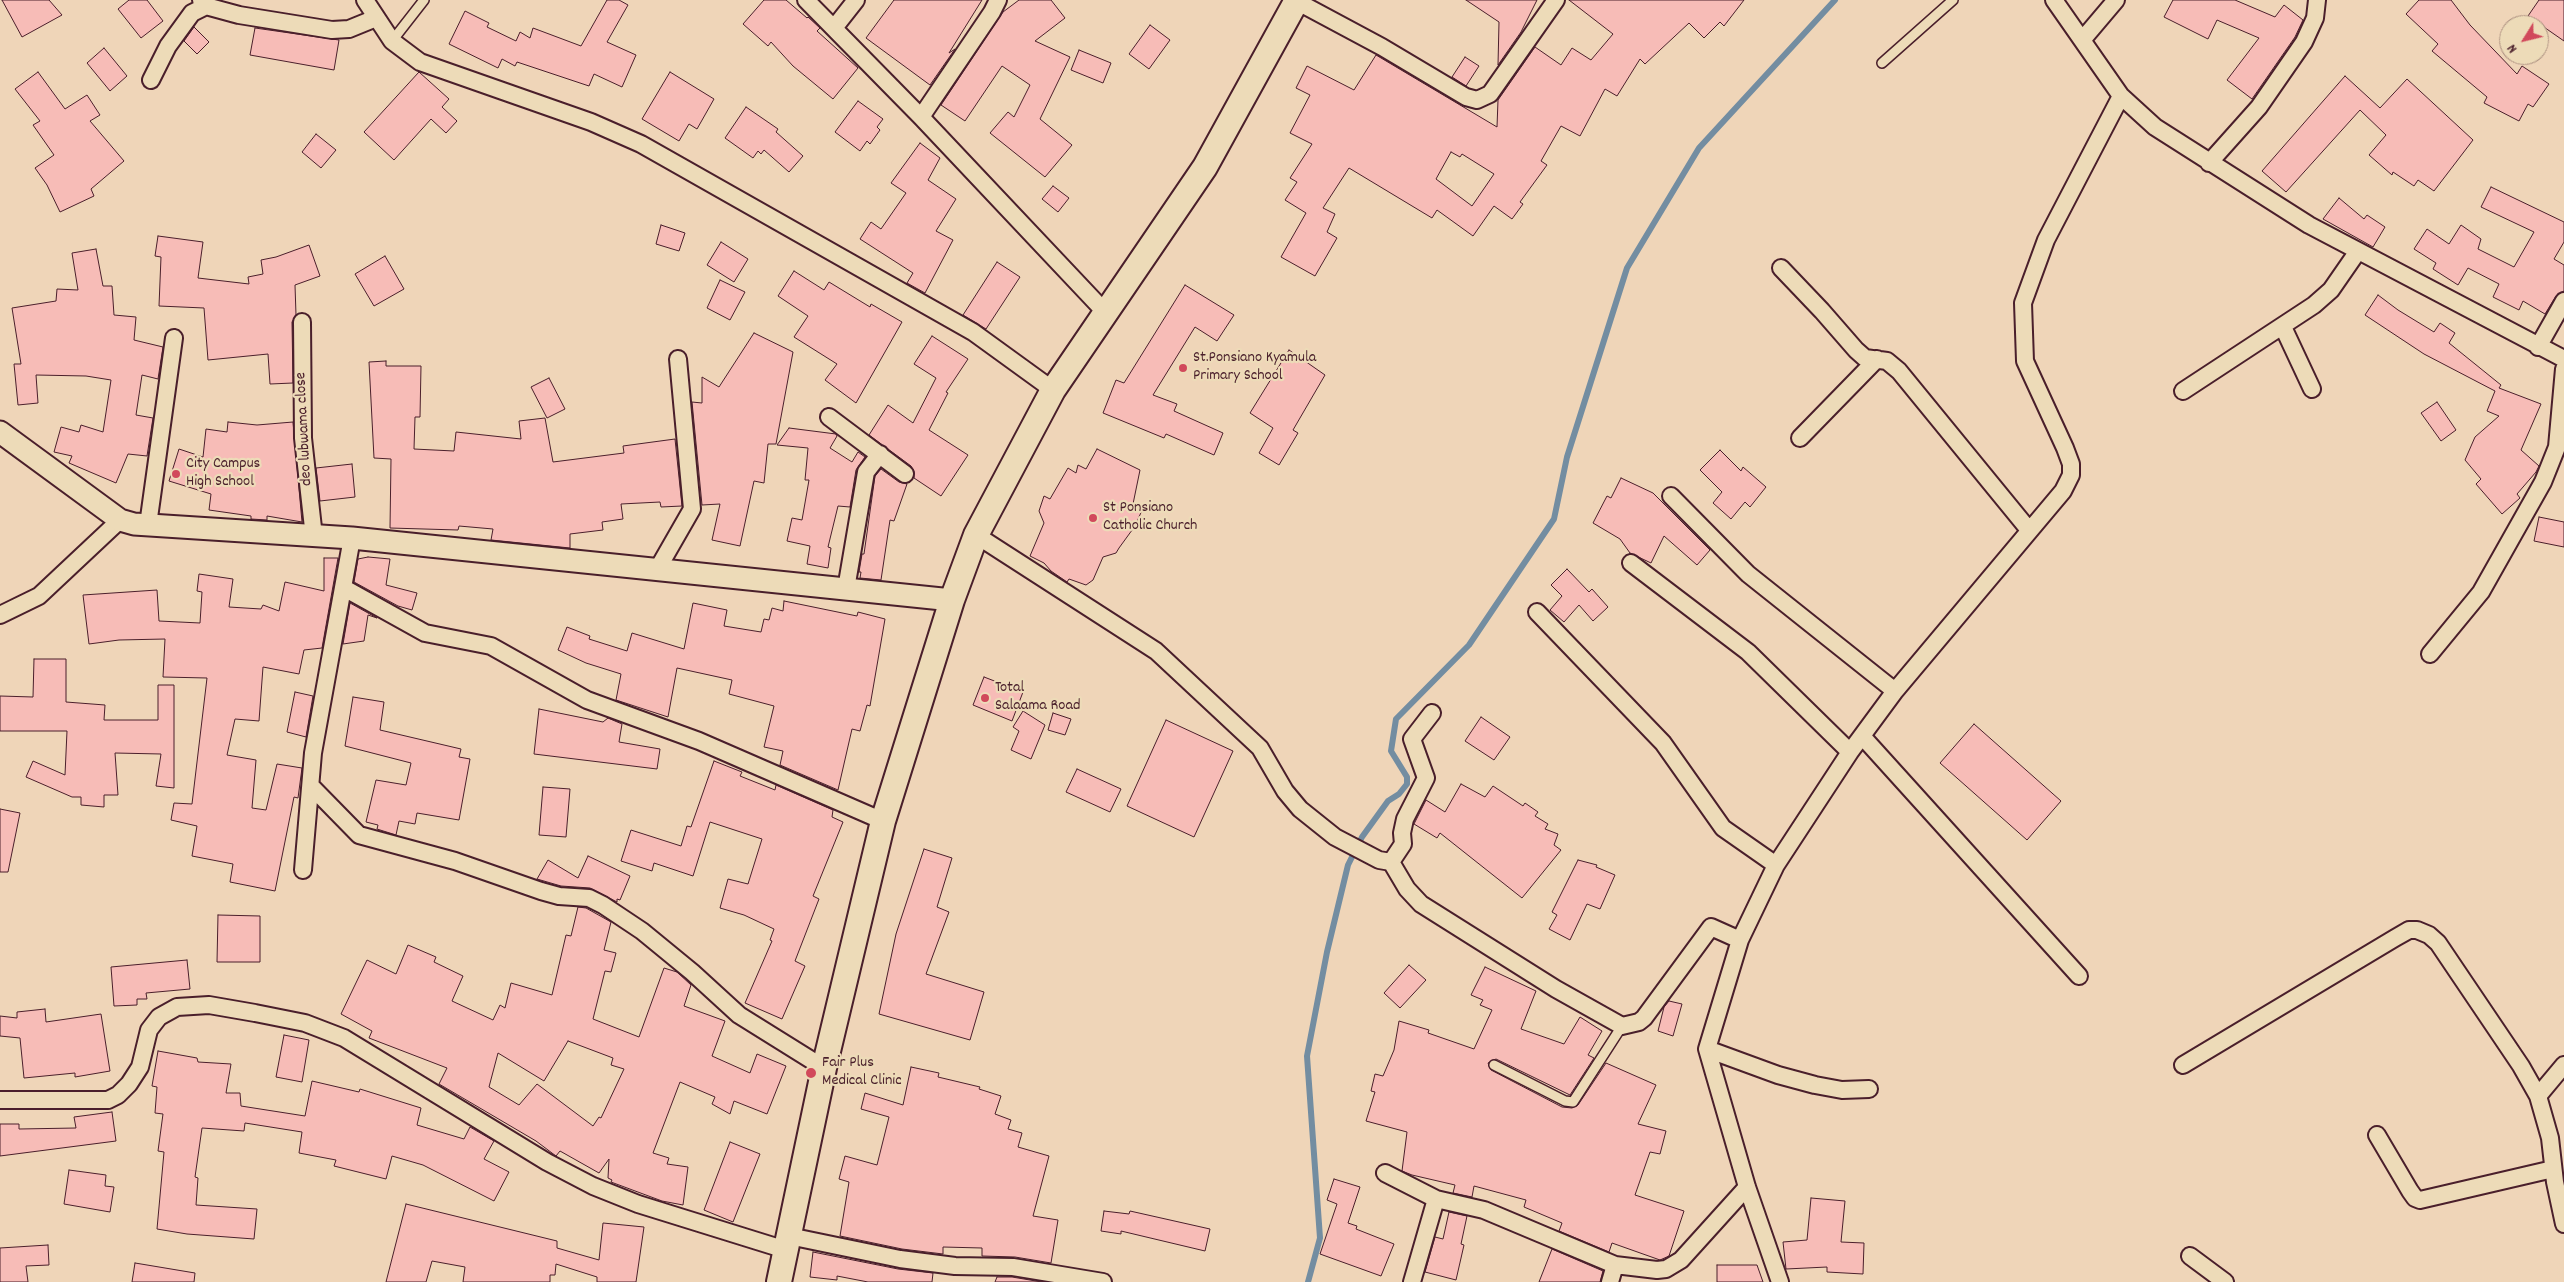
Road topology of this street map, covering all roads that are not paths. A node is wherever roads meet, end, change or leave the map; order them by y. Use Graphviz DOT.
graph roads {
  1 [pos="364,0"];
  2 [pos="424,0"];
  3 [pos="806,0"];
  4 [pos="856,0"];
  5 [pos="998,0"];
  6 [pos="1296,0"];
  7 [pos="1556,0"];
  8 [pos="1953,0"];
  9 [pos="2054,0"];
  10 [pos="2116,0"];
  11 [pos="2317,0"];
  12 [pos="204,3"];
  13 [pos="376,18"];
  14 [pos="834,28"];
  15 [pos="2083,40"];
  16 [pos="392,41"];
  17 [pos="1882,63"];
  18 [pos="150,80"];
  19 [pos="2121,96"];
  20 [pos="921,117"];
  21 [pos="2209,163"];
  22 [pos="2358,251"];
  23 [pos="1781,268"];
  24 [pos="2564,301"];
  25 [pos="1105,312"];
  26 [pos="302,322"];
  27 [pos="2283,328"];
  28 [pos="174,338"];
  29 [pos="2538,347"];
  30 [pos="678,359"];
  31 [pos="1877,359"];
  32 [pos="2564,360"];
  33 [pos="2564,369"];
  34 [pos="2312,389"];
  35 [pos="1053,390"];
  36 [pos="2183,391"];
  37 [pos="829,417"];
  38 [pos="0,432"];
  39 [pos="1800,438"];
  40 [pos="880,454"];
  41 [pos="905,474"];
  42 [pos="1671,496"];
  43 [pos="120,520"];
  44 [pos="148,525"];
  45 [pos="2029,530"];
  46 [pos="976,535"];
  47 [pos="314,536"];
  48 [pos="352,538"];
  49 [pos="1631,563"];
  50 [pos="657,570"];
  51 [pos="344,588"];
  52 [pos="846,589"];
  53 [pos="952,600"];
  54 [pos="1536,612"];
  55 [pos="0,615"];
  56 [pos="2430,654"];
  57 [pos="1895,691"];
  58 [pos="1432,713"];
  59 [pos="1862,736"];
  60 [pos="1850,752"];
  61 [pos="311,786"];
  62 [pos="883,821"];
  63 [pos="1391,862"];
  64 [pos="1776,865"];
  65 [pos="303,870"];
  66 [pos="1740,940"];
  67 [pos="2079,976"];
  68 [pos="1622,1026"];
  69 [pos="1708,1049"];
  70 [pos="2564,1064"];
  71 [pos="1494,1065"];
  72 [pos="2183,1065"];
  73 [pos="824,1068"];
  74 [pos="1869,1089"];
  75 [pos="2538,1096"];
  76 [pos="0,1100"];
  77 [pos="2377,1135"];
  78 [pos="2553,1169"];
  79 [pos="1385,1173"];
  80 [pos="1747,1187"];
  81 [pos="1436,1199"];
  82 [pos="2564,1224"];
  83 [pos="787,1243"];
  84 [pos="2190,1256"];
  85 [pos="1615,1265"];
  86 [pos="779,1282"];
  87 [pos="1103,1282"];
  88 [pos="1412,1282"];
  89 [pos="1610,1282"];
  90 [pos="1780,1282"];
  91 [pos="2225,1282"];
  1 -- 13 [label="street"];
  2 -- 16 [label="lane"];
  3 -- 14 [label="street"];
  4 -- 14 [label="street"];
  5 -- 20 [label="street"];
  6 -- 7 [label="street"];
  6 -- 25 [label="main road"];
  8 -- 17 [label="lane"];
  9 -- 15 [label="street"];
  10 -- 15 [label="street"];
  11 -- 21 [label="street"];
  12 -- 13 [label="street"];
  12 -- 18 [label="street"];
  13 -- 16 [label="street"];
  14 -- 20 [label="street"];
  15 -- 19 [label="street"];
  16 -- 35 [label="street"];
  19 -- 21 [label="street"];
  19 -- 45 [label="street"];
  20 -- 25 [label="street"];
  21 -- 22 [label="street"];
  22 -- 27 [label="street"];
  22 -- 29 [label="street"];
  23 -- 31 [label="street"];
  24 -- 29 [label="street"];
  25 -- 35 [label="main road"];
  26 -- 47 [label="street, deo lubwama close"];
  27 -- 34 [label="street"];
  27 -- 36 [label="street"];
  28 -- 44 [label="street"];
  29 -- 32 [label="street"];
  30 -- 50 [label="street"];
  31 -- 39 [label="street"];
  31 -- 45 [label="street"];
  33 -- 56 [label="street"];
  35 -- 46 [label="main road"];
  37 -- 40 [label="street"];
  38 -- 43 [label="street"];
  40 -- 41 [label="street"];
  40 -- 52 [label="street"];
  42 -- 57 [label="street"];
  43 -- 44 [label="street"];
  43 -- 55 [label="street"];
  44 -- 47 [label="street"];
  45 -- 57 [label="street"];
  46 -- 53 [label="main road"];
  46 -- 63 [label="street"];
  47 -- 48 [label="street"];
  48 -- 50 [label="street"];
  48 -- 51 [label="street"];
  49 -- 60 [label="street"];
  50 -- 52 [label="street"];
  51 -- 61 [label="street"];
  51 -- 62 [label="street"];
  52 -- 53 [label="street"];
  53 -- 62 [label="main road"];
  54 -- 64 [label="street"];
  57 -- 59 [label="street"];
  58 -- 63 [label="street"];
  59 -- 60 [label="street"];
  59 -- 67 [label="street"];
  60 -- 64 [label="street"];
  61 -- 65 [label="street"];
  61 -- 73 [label="street"];
  62 -- 73 [label="main road"];
  63 -- 68 [label="street"];
  64 -- 66 [label="street"];
  66 -- 68 [label="street"];
  66 -- 69 [label="street"];
  68 -- 71 [label="lane"];
  69 -- 74 [label="street"];
  69 -- 80 [label="street"];
  70 -- 75 [label="street"];
  72 -- 75 [label="street"];
  73 -- 83 [label="main road"];
  75 -- 78 [label="street"];
  76 -- 83 [label="street"];
  77 -- 78 [label="street"];
  78 -- 82 [label="street"];
  79 -- 81 [label="street"];
  80 -- 85 [label="street"];
  80 -- 90 [label="street"];
  81 -- 85 [label="street"];
  81 -- 88 [label="street"];
  83 -- 86 [label="main road"];
  83 -- 87 [label="street"];
  84 -- 91 [label="street"];
  85 -- 89 [label="street"];
}
